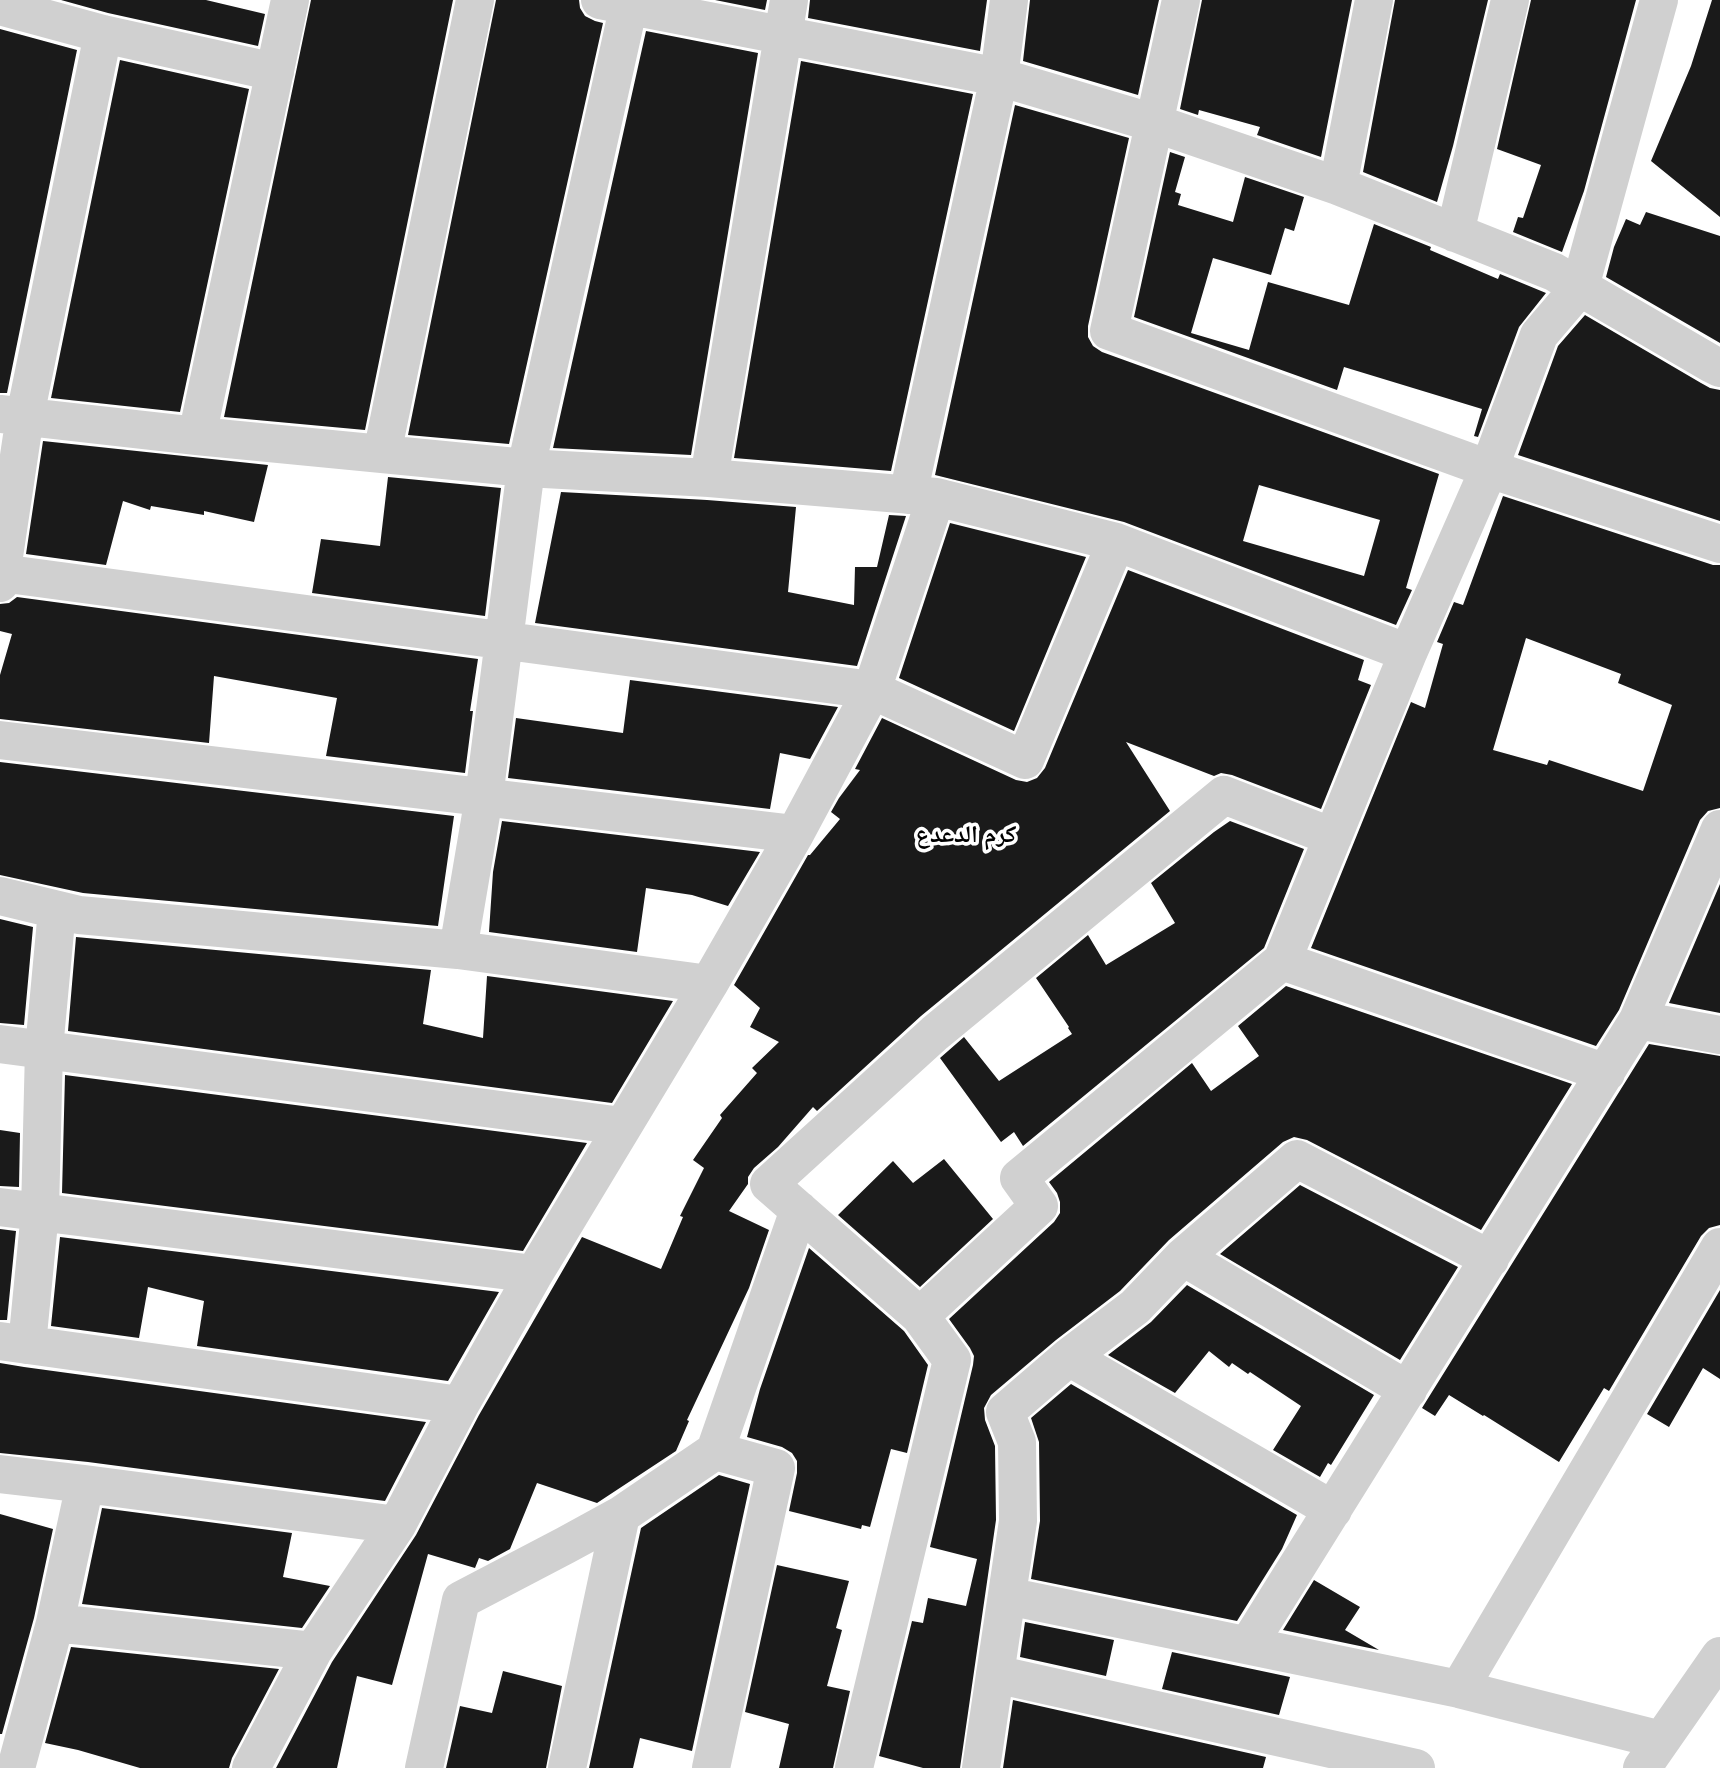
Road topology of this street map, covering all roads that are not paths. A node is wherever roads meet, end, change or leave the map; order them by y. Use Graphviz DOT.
graph roads {
  1 [pos="290,0"];
  2 [pos="475,0"];
  3 [pos="1009,0"];
  4 [pos="1181,0"];
  5 [pos="1374,0"];
  6 [pos="1510,0"];
  7 [pos="1659,0"];
  8 [pos="620,2"];
  9 [pos="0,6"];
  10 [pos="786,18"];
  11 [pos="103,34"];
  12 [pos="275,72"];
  13 [pos="999,77"];
  14 [pos="1154,123"];
  15 [pos="1338,186"];
  16 [pos="1455,233"];
  17 [pos="1580,287"];
  18 [pos="1717,358"];
  19 [pos="13,415"];
  20 [pos="197,436"];
  21 [pos="382,454"];
  22 [pos="526,468"];
  23 [pos="1489,469"];
  24 [pos="709,478"];
  25 [pos="922,496"];
  26 [pos="1116,541"];
  27 [pos="1720,544"];
  28 [pos="1,578"];
  29 [pos="505,640"];
  30 [pos="1408,653"];
  31 [pos="872,690"];
  32 [pos="0,740"];
  33 [pos="484,797"];
  34 [pos="1720,829"];
  35 [pos="795,834"];
  36 [pos="1333,837"];
  37 [pos="0,897"];
  38 [pos="57,910"];
  39 [pos="458,950"];
  40 [pos="1282,961"];
  41 [pos="709,984"];
  42 [pos="1639,1020"];
  43 [pos="1720,1035"];
  44 [pos="0,1044"];
  45 [pos="44,1049"];
  46 [pos="1606,1073"];
  47 [pos="622,1126"];
  48 [pos="0,1207"];
  49 [pos="799,1210"];
  50 [pos="40,1212"];
  51 [pos="1720,1247"];
  52 [pos="1183,1258"];
  53 [pos="1490,1259"];
  54 [pos="534,1274"];
  55 [pos="920,1316"];
  56 [pos="14,1343"];
  57 [pos="1069,1357"];
  58 [pos="1408,1390"];
  59 [pos="460,1405"];
  60 [pos="715,1451"];
  61 [pos="0,1474"];
  62 [pos="85,1484"];
  63 [pos="1333,1510"];
  64 [pos="621,1515"];
  65 [pos="397,1525"];
  66 [pos="1007,1596"];
  67 [pos="55,1623"];
  68 [pos="1248,1645"];
  69 [pos="313,1651"];
  70 [pos="1720,1656"];
  71 [pos="995,1674"];
  72 [pos="1459,1689"];
  73 [pos="1652,1754"];
  74 [pos="16,1768"];
  75 [pos="251,1768"];
  76 [pos="424,1768"];
  77 [pos="567,1768"];
  78 [pos="711,1768"];
  79 [pos="854,1768"];
  80 [pos="981,1768"];
  81 [pos="1416,1768"];
  1 -- 12 [label="street"];
  2 -- 21 [label="street"];
  3 -- 13 [label="street"];
  4 -- 14 [label="street"];
  5 -- 15 [label="street"];
  6 -- 16 [label="street"];
  7 -- 17 [label="street"];
  8 -- 10 [label="street"];
  8 -- 22 [label="street"];
  9 -- 11 [label="street"];
  10 -- 13 [label="street"];
  10 -- 24 [label="street"];
  11 -- 12 [label="street"];
  11 -- 19 [label="street"];
  12 -- 20 [label="street"];
  13 -- 14 [label="street"];
  13 -- 25 [label="street"];
  14 -- 15 [label="street"];
  14 -- 23 [label="street"];
  15 -- 16 [label="street"];
  16 -- 17 [label="street"];
  17 -- 18 [label="street"];
  17 -- 23 [label="street"];
  19 -- 20 [label="street"];
  19 -- 28 [label="street"];
  20 -- 21 [label="street"];
  21 -- 22 [label="street"];
  22 -- 24 [label="street"];
  22 -- 29 [label="street"];
  23 -- 27 [label="street"];
  23 -- 30 [label="street"];
  24 -- 25 [label="street"];
  25 -- 26 [label="street"];
  25 -- 31 [label="street"];
  26 -- 30 [label="street"];
  26 -- 31 [label="street"];
  28 -- 29 [label="street"];
  29 -- 31 [label="street"];
  29 -- 33 [label="street"];
  30 -- 36 [label="street"];
  31 -- 35 [label="street"];
  32 -- 33 [label="street"];
  33 -- 35 [label="street"];
  33 -- 39 [label="street"];
  34 -- 42 [label="street"];
  35 -- 41 [label="street"];
  36 -- 40 [label="street"];
  36 -- 49 [label="street"];
  37 -- 38 [label="street"];
  38 -- 39 [label="street"];
  38 -- 45 [label="street"];
  39 -- 41 [label="street"];
  40 -- 46 [label="street"];
  40 -- 55 [label="street"];
  41 -- 47 [label="street"];
  42 -- 43 [label="street"];
  42 -- 46 [label="street"];
  44 -- 45 [label="street"];
  45 -- 47 [label="street"];
  45 -- 50 [label="street"];
  46 -- 53 [label="street"];
  47 -- 54 [label="street"];
  48 -- 50 [label="street"];
  49 -- 55 [label="street"];
  49 -- 60 [label="street"];
  50 -- 54 [label="street"];
  50 -- 56 [label="street"];
  51 -- 72 [label="street"];
  52 -- 53 [label="street"];
  52 -- 57 [label="street"];
  52 -- 58 [label="street"];
  53 -- 58 [label="street"];
  54 -- 59 [label="street"];
  55 -- 79 [label="street"];
  56 -- 59 [label="street"];
  57 -- 63 [label="street"];
  57 -- 66 [label="street"];
  58 -- 63 [label="street"];
  59 -- 65 [label="street"];
  60 -- 64 [label="street"];
  60 -- 78 [label="street"];
  61 -- 62 [label="street"];
  62 -- 65 [label="street"];
  62 -- 67 [label="street"];
  63 -- 68 [label="street"];
  64 -- 76 [label="street"];
  64 -- 77 [label="street"];
  65 -- 69 [label="street"];
  66 -- 68 [label="street"];
  66 -- 71 [label="street"];
  67 -- 69 [label="street"];
  67 -- 74 [label="street"];
  68 -- 72 [label="street"];
  69 -- 75 [label="street"];
  70 -- 73 [label="street"];
  71 -- 80 [label="street"];
  71 -- 81 [label="street"];
  72 -- 73 [label="street"];
}
